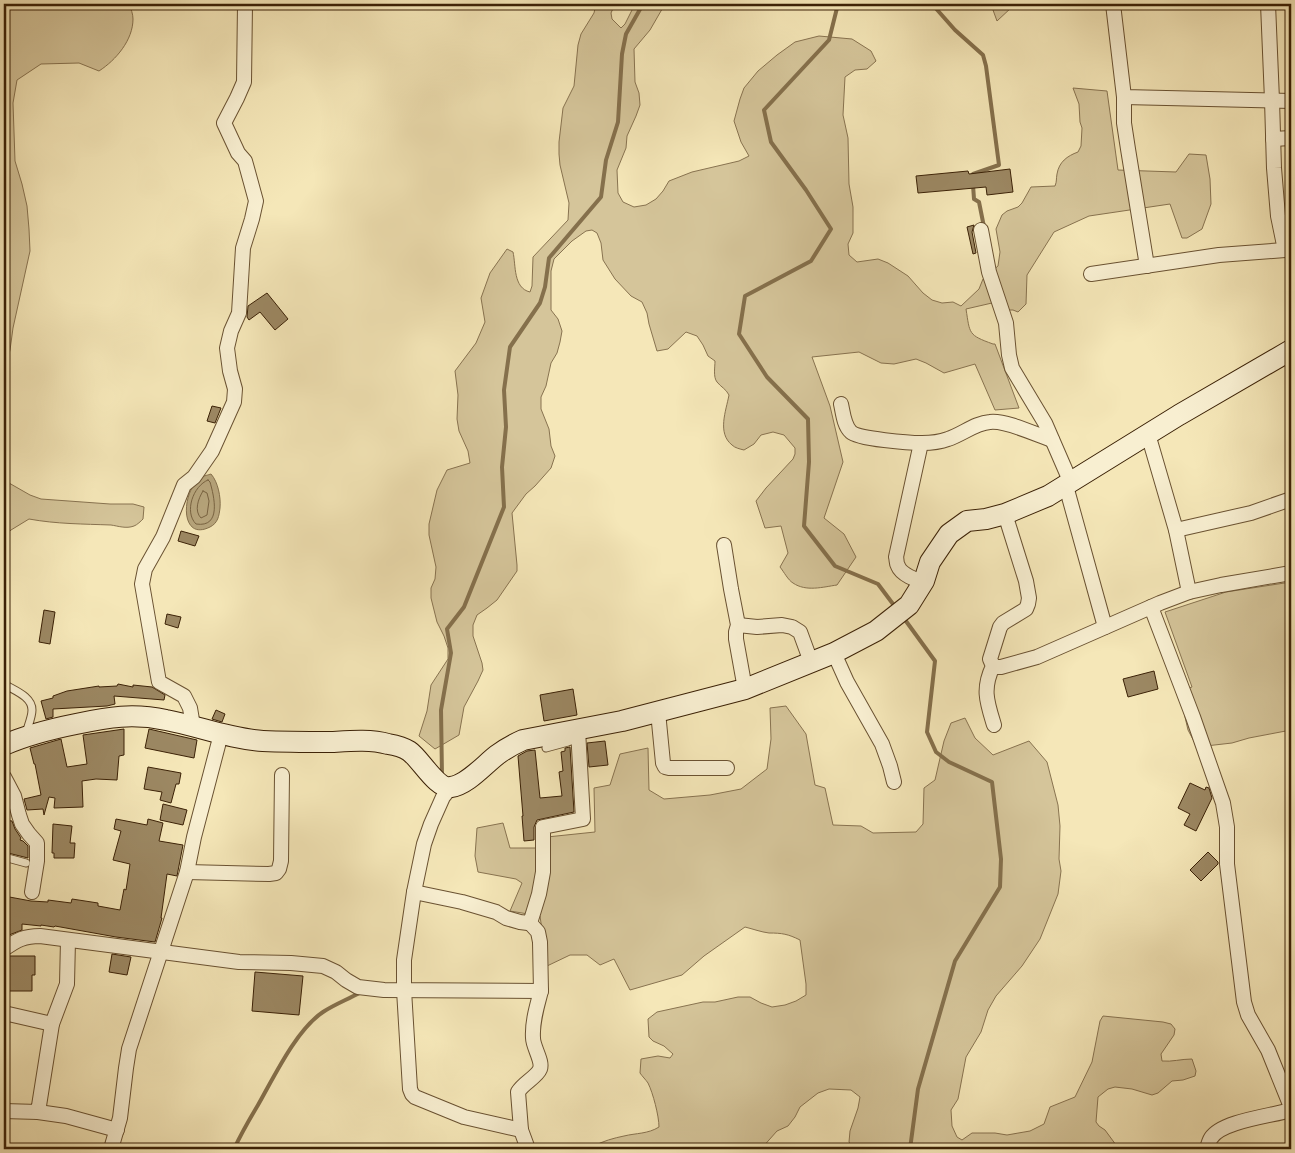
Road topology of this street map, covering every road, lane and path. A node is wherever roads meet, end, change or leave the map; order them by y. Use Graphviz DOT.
graph roads {
  1 [pos="245,4"];
  2 [pos="1113,4"];
  3 [pos="1268,4"];
  4 [pos="1124,97"];
  5 [pos="1272,100"];
  6 [pos="1291,102"];
  7 [pos="1291,138"];
  8 [pos="1273,139"];
  9 [pos="981,230"];
  10 [pos="1288,250"];
  11 [pos="1147,266"];
  12 [pos="1091,274"];
  13 [pos="1291,350"];
  14 [pos="841,404"];
  15 [pos="1148,434"];
  16 [pos="1052,440"];
  17 [pos="921,443"];
  18 [pos="1069,484"];
  19 [pos="1291,499"];
  20 [pos="1005,514"];
  21 [pos="1176,530"];
  22 [pos="724,545"];
  23 [pos="1291,573"];
  24 [pos="924,581"];
  25 [pos="1189,592"];
  26 [pos="1151,607"];
  27 [pos="738,625"];
  28 [pos="1105,627"];
  29 [pos="834,653"];
  30 [pos="811,662"];
  31 [pos="993,666"];
  32 [pos="4,684"];
  33 [pos="745,689"];
  34 [pos="658,712"];
  35 [pos="994,725"];
  36 [pos="193,726"];
  37 [pos="574,731"];
  38 [pos="221,734"];
  39 [pos="25,736"];
  40 [pos="4,745"];
  41 [pos="546,748"];
  42 [pos="728,768"];
  43 [pos="282,775"];
  44 [pos="4,777"];
  45 [pos="894,782"];
  46 [pos="446,786"];
  47 [pos="4,857"];
  48 [pos="26,863"];
  49 [pos="187,872"];
  50 [pos="32,892"];
  51 [pos="414,892"];
  52 [pos="529,922"];
  53 [pos="68,940"];
  54 [pos="4,949"];
  55 [pos="161,952"];
  56 [pos="404,990"];
  57 [pos="540,991"];
  58 [pos="4,1014"];
  59 [pos="52,1024"];
  60 [pos="1291,1109"];
  61 [pos="4,1111"];
  62 [pos="38,1112"];
  63 [pos="515,1129"];
  64 [pos="117,1130"];
  65 [pos="111,1149"];
  66 [pos="528,1149"];
  67 [pos="1207,1149"];
  1 -- 36 [label="street"];
  2 -- 4 [label="street"];
  3 -- 5 [label="street"];
  4 -- 5 [label="street"];
  4 -- 11 [label="street"];
  5 -- 6 [label="street"];
  5 -- 8 [label="street"];
  7 -- 8 [label="street"];
  8 -- 10 [label="street"];
  9 -- 16 [label="street"];
  10 -- 11 [label="street"];
  11 -- 12 [label="street"];
  13 -- 15 [label="street"];
  14 -- 17 [label="street"];
  15 -- 18 [label="street"];
  15 -- 21 [label="street"];
  16 -- 17 [label="street"];
  16 -- 18 [label="street"];
  17 -- 24 [label="street"];
  18 -- 20 [label="street"];
  18 -- 28 [label="street"];
  19 -- 21 [label="street"];
  20 -- 24 [label="street"];
  20 -- 31 [label="street"];
  21 -- 25 [label="street"];
  22 -- 27 [label="street"];
  23 -- 25 [label="street"];
  24 -- 29 [label="street"];
  25 -- 26 [label="street"];
  26 -- 28 [label="street"];
  26 -- 60 [label="street"];
  27 -- 30 [label="street"];
  27 -- 33 [label="street"];
  28 -- 31 [label="street"];
  29 -- 30 [label="street"];
  29 -- 45 [label="street"];
  30 -- 33 [label="street"];
  31 -- 35 [label="street"];
  32 -- 39 [label="lane"];
  33 -- 34 [label="street"];
  34 -- 37 [label="street"];
  34 -- 42 [label="street"];
  36 -- 38 [label="street"];
  36 -- 39 [label="street"];
  37 -- 41 [label="lane"];
  37 -- 46 [label="street"];
  37 -- 52 [label="street"];
  38 -- 46 [label="street"];
  38 -- 49 [label="street"];
  39 -- 40 [label="street"];
  43 -- 49 [label="street"];
  44 -- 50 [label="street"];
  46 -- 51 [label="street"];
  47 -- 48 [label="lane"];
  49 -- 55 [label="street"];
  51 -- 52 [label="street"];
  51 -- 56 [label="street"];
  52 -- 57 [label="street"];
  53 -- 54 [label="street"];
  53 -- 55 [label="street"];
  53 -- 59 [label="street"];
  55 -- 56 [label="street"];
  55 -- 64 [label="street"];
  56 -- 57 [label="street"];
  56 -- 63 [label="street"];
  57 -- 63 [label="street"];
  58 -- 59 [label="street"];
  59 -- 62 [label="street"];
  60 -- 67 [label="street"];
  61 -- 62 [label="street"];
  62 -- 64 [label="street"];
  63 -- 66 [label="street"];
  64 -- 65 [label="street"];
}
